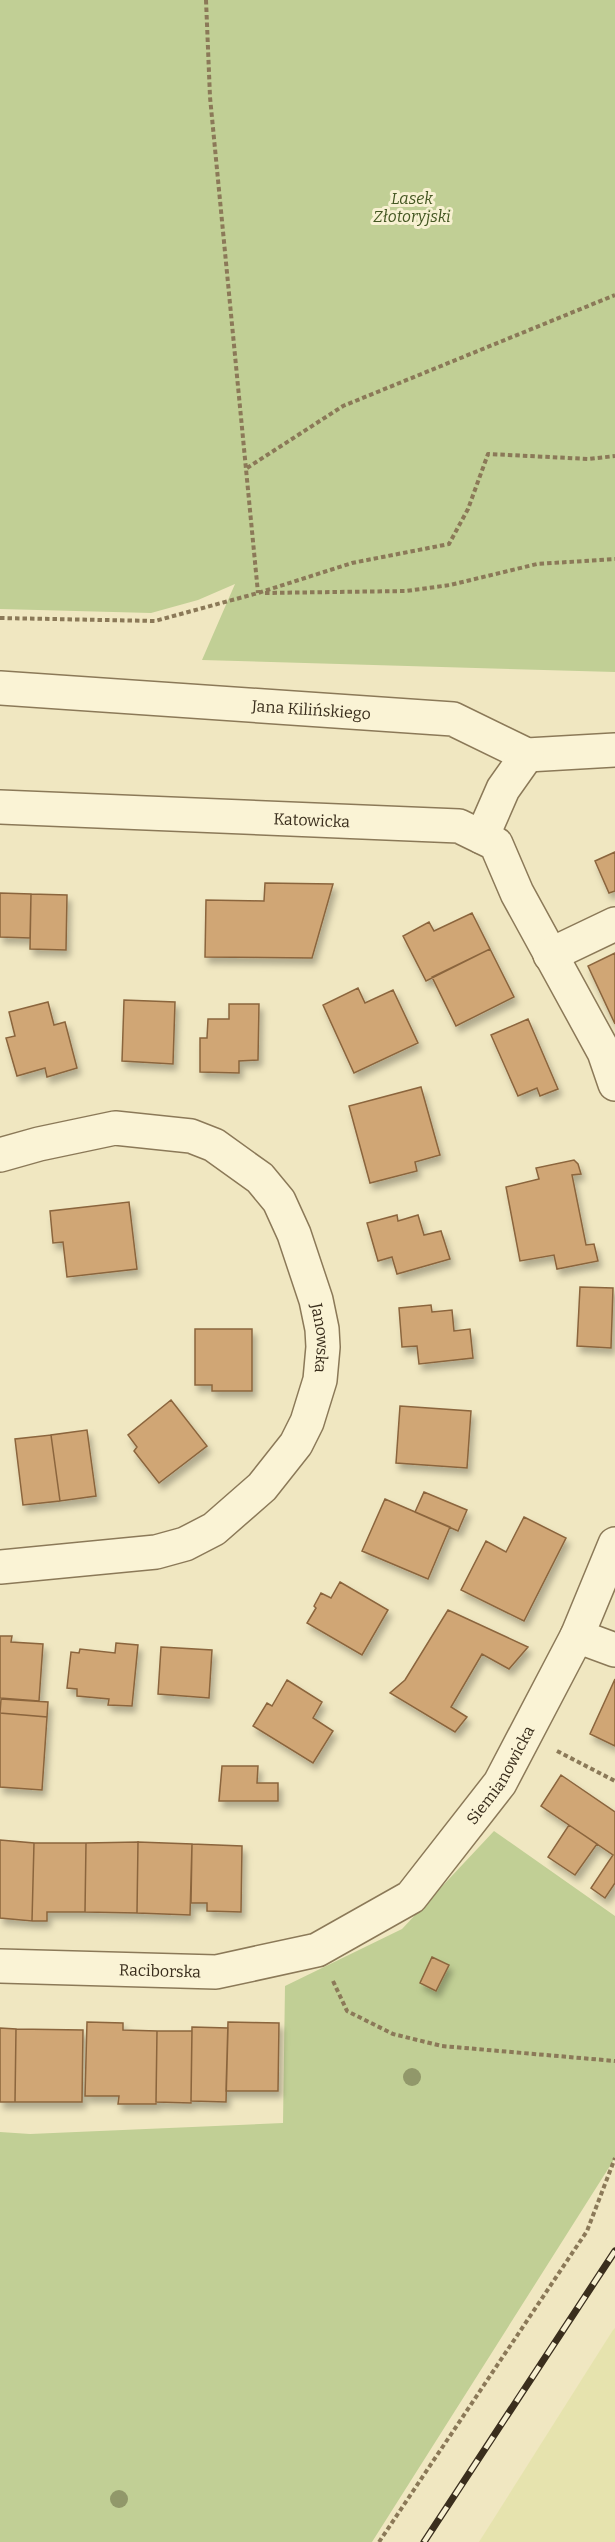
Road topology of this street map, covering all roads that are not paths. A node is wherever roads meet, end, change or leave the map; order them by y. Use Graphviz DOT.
graph roads {
  1 [pos="0,688"];
  2 [pos="615,750"];
  3 [pos="527,755"];
  4 [pos="0,807"];
  5 [pos="482,837"];
  6 [pos="615,924"];
  7 [pos="550,956"];
  8 [pos="610,1050"];
  9 [pos="615,1084"];
  10 [pos="0,1155"];
  11 [pos="615,1544"];
  12 [pos="0,1567"];
  13 [pos="577,1636"];
  14 [pos="615,1650"];
  15 [pos="317,1950"];
  16 [pos="0,1966"];
  1 -- 3 [label="street, Jana Kilińskiego"];
  2 -- 3 [label="street, Jana Kilińskiego"];
  3 -- 5 [label="street"];
  4 -- 5 [label="street, Katowicka"];
  5 -- 7 [label="street, Katowicka"];
  6 -- 7 [label="street"];
  7 -- 8 [label="street"];
  8 -- 9 [label="street"];
  10 -- 12 [label="street, Janowska"];
  11 -- 13 [label="street, Siemianowicka"];
  13 -- 14 [label="street"];
  13 -- 15 [label="street, Siemianowicka"];
  15 -- 16 [label="street, Raciborska"];
}
